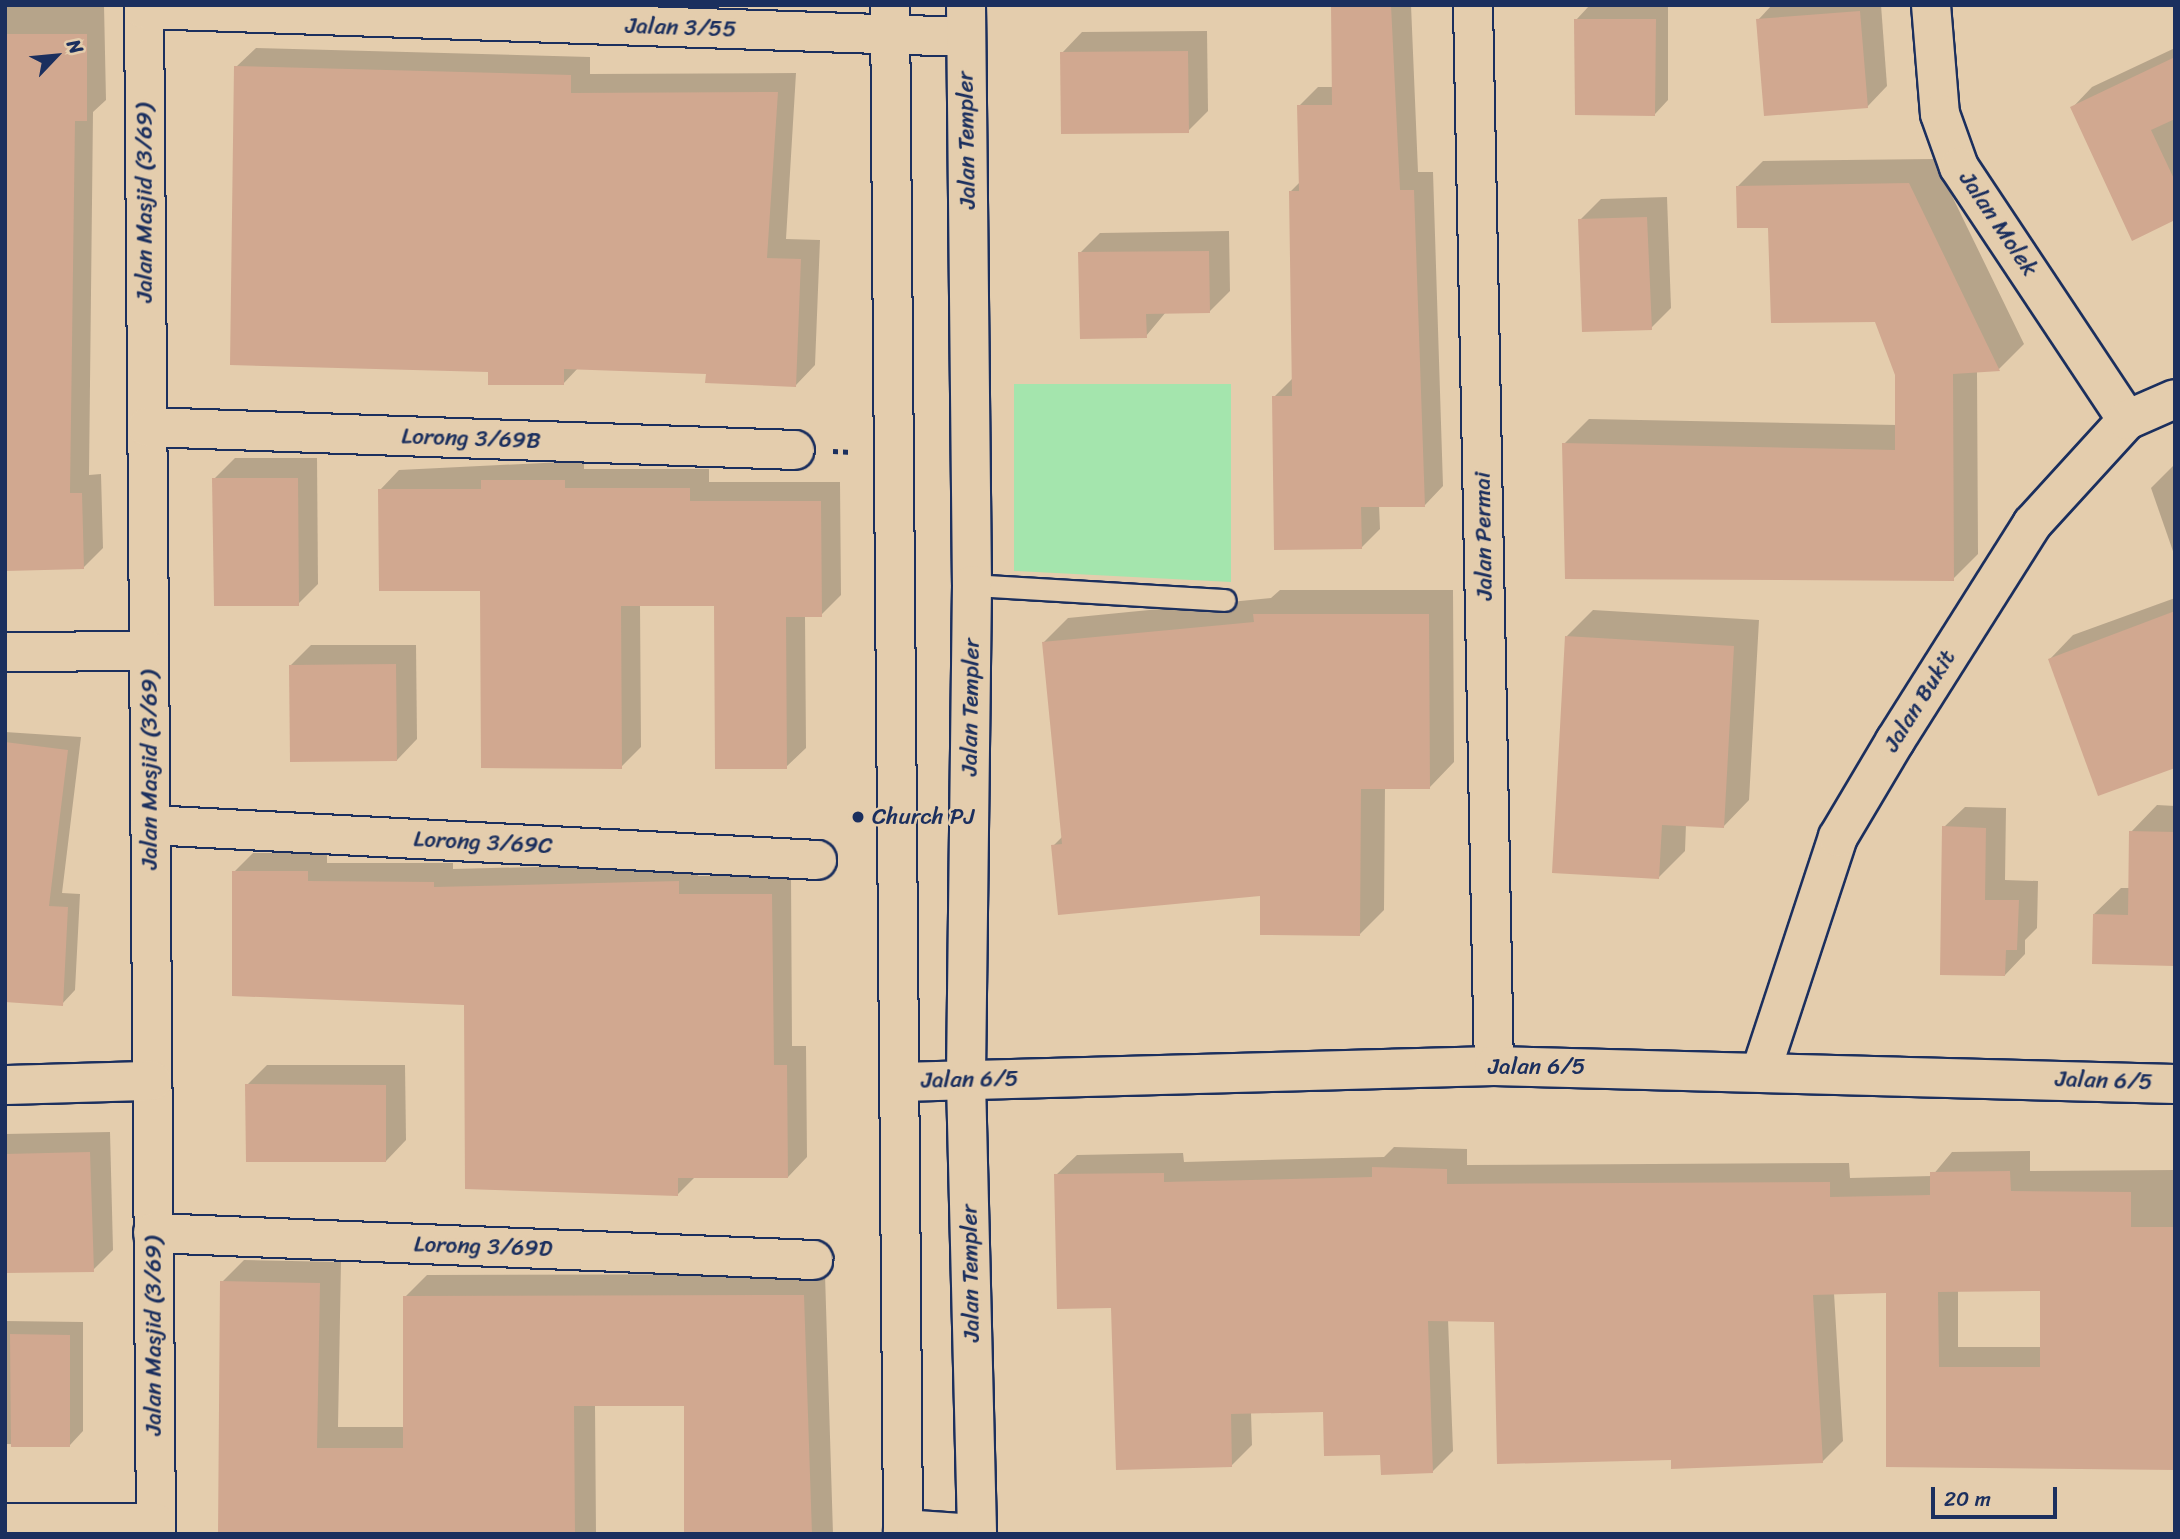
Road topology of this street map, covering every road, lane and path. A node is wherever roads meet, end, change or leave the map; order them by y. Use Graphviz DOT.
graph roads {
  1 [pos="1473,5"];
  2 [pos="1931,5"];
  3 [pos="144,7"];
  4 [pos="890,20"];
  5 [pos="966,21"];
  6 [pos="2175,398"];
  7 [pos="2127,420"];
  8 [pos="147,427"];
  9 [pos="795,450"];
  10 [pos="895,453"];
  11 [pos="972,585"];
  12 [pos="1225,600"];
  13 [pos="149,651"];
  14 [pos="5,652"];
  15 [pos="150,825"];
  16 [pos="817,860"];
  17 [pos="1494,1066"];
  18 [pos="1762,1069"];
  19 [pos="966,1081"];
  20 [pos="152,1082"];
  21 [pos="900,1082"];
  22 [pos="2175,1084"];
  23 [pos="5,1085"];
  24 [pos="153,1233"];
  25 [pos="813,1260"];
  26 [pos="5,1523"];
  27 [pos="156,1528"];
  28 [pos="903,1531"];
  29 [pos="976,1534"];
  1 -- 17 [label="street, Jalan Permai"];
  2 -- 7 [label="street, Jalan Molek"];
  3 -- 4 [label="street, Jalan 3/55"];
  3 -- 8 [label="street, Jalan Masjid (3/69)"];
  4 -- 5 [label="street, Jalan 3/55"];
  4 -- 10 [label="street"];
  5 -- 11 [label="street, Jalan Templer"];
  6 -- 7 [label="street, Jalan Bukit"];
  7 -- 18 [label="street, Jalan Bukit"];
  8 -- 9 [label="street, Lorong 3/69B"];
  8 -- 13 [label="street, Jalan Masjid (3/69)"];
  9 -- 10 [label="path"];
  10 -- 21 [label="street"];
  11 -- 12 [label="lane"];
  11 -- 19 [label="street, Jalan Templer"];
  13 -- 14 [label="street"];
  13 -- 15 [label="street, Jalan Masjid (3/69)"];
  15 -- 16 [label="street, Lorong 3/69C"];
  15 -- 20 [label="street, Jalan Masjid (3/69)"];
  17 -- 18 [label="street, Jalan 6/5"];
  17 -- 19 [label="street, Jalan 6/5"];
  18 -- 22 [label="street, Jalan 6/5"];
  19 -- 21 [label="street, Jalan 6/5"];
  19 -- 29 [label="street, Jalan Templer"];
  20 -- 23 [label="street"];
  20 -- 24 [label="street, Jalan Masjid (3/69)"];
  21 -- 28 [label="street"];
  24 -- 25 [label="street, Lorong 3/69D"];
  24 -- 27 [label="street, Jalan Masjid (3/69)"];
  26 -- 27 [label="street"];
  28 -- 29 [label="street"];
}
